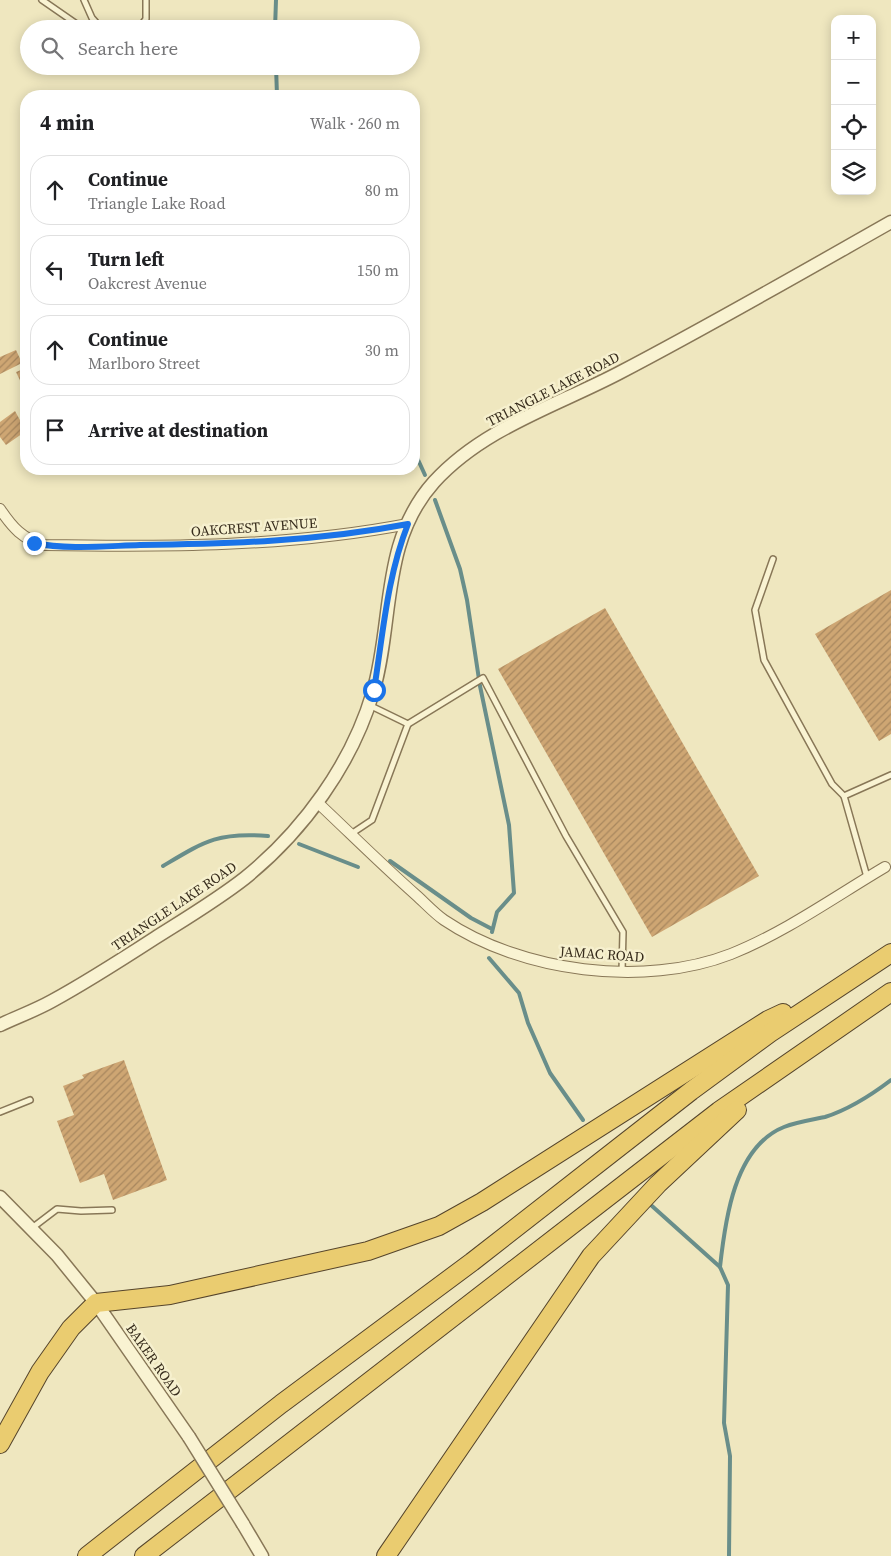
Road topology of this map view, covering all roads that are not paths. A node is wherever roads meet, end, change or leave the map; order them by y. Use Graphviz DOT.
graph roads {
  1 [pos="42,0"];
  2 [pos="84,0"];
  3 [pos="146,0"];
  4 [pos="71,20"];
  5 [pos="94,20"];
  6 [pos="145,20"];
  7 [pos="891,222"];
  8 [pos="0,509"];
  9 [pos="408,524"];
  10 [pos="773,559"];
  11 [pos="368,706"];
  12 [pos="408,724"];
  13 [pos="891,775"];
  14 [pos="844,796"];
  15 [pos="317,802"];
  16 [pos="350,834"];
  17 [pos="885,867"];
  18 [pos="867,878"];
  19 [pos="891,953"];
  20 [pos="622,971"];
  21 [pos="891,992"];
  22 [pos="821,998"];
  23 [pos="0,1024"];
  24 [pos="787,1062"];
  25 [pos="30,1100"];
  26 [pos="0,1112"];
  27 [pos="0,1197"];
  28 [pos="112,1210"];
  29 [pos="31,1228"];
  30 [pos="96,1303"];
  31 [pos="0,1444"];
  32 [pos="87,1556"];
  33 [pos="144,1556"];
  34 [pos="262,1556"];
  35 [pos="386,1556"];
  1 -- 4 [label="lane"];
  2 -- 5 [label="lane"];
  3 -- 6 [label="lane"];
  7 -- 9 [label="street, TRIANGLE LAKE ROAD"];
  8 -- 9 [label="street, OAKCREST AVENUE"];
  9 -- 11 [label="street, TRIANGLE LAKE ROAD"];
  10 -- 14 [label="lane"];
  11 -- 12 [label="lane"];
  11 -- 15 [label="street, TRIANGLE LAKE ROAD"];
  12 -- 16 [label="lane"];
  12 -- 20 [label="lane"];
  13 -- 14 [label="lane"];
  14 -- 18 [label="lane"];
  15 -- 16 [label="street, JAMAC ROAD"];
  15 -- 23 [label="street, TRIANGLE LAKE ROAD"];
  16 -- 20 [label="street, JAMAC ROAD"];
  17 -- 18 [label="street, JAMAC ROAD"];
  18 -- 20 [label="street, JAMAC ROAD"];
  19 -- 22 [label="highway"];
  21 -- 24 [label="highway"];
  22 -- 30 [label="highway"];
  22 -- 32 [label="highway"];
  24 -- 33 [label="highway"];
  24 -- 35 [label="highway"];
  25 -- 26 [label="lane"];
  27 -- 29 [label="street, BAKER ROAD"];
  28 -- 29 [label="lane"];
  29 -- 30 [label="street, BAKER ROAD"];
  30 -- 31 [label="highway"];
  30 -- 34 [label="street, BAKER ROAD, bridge"];
}
